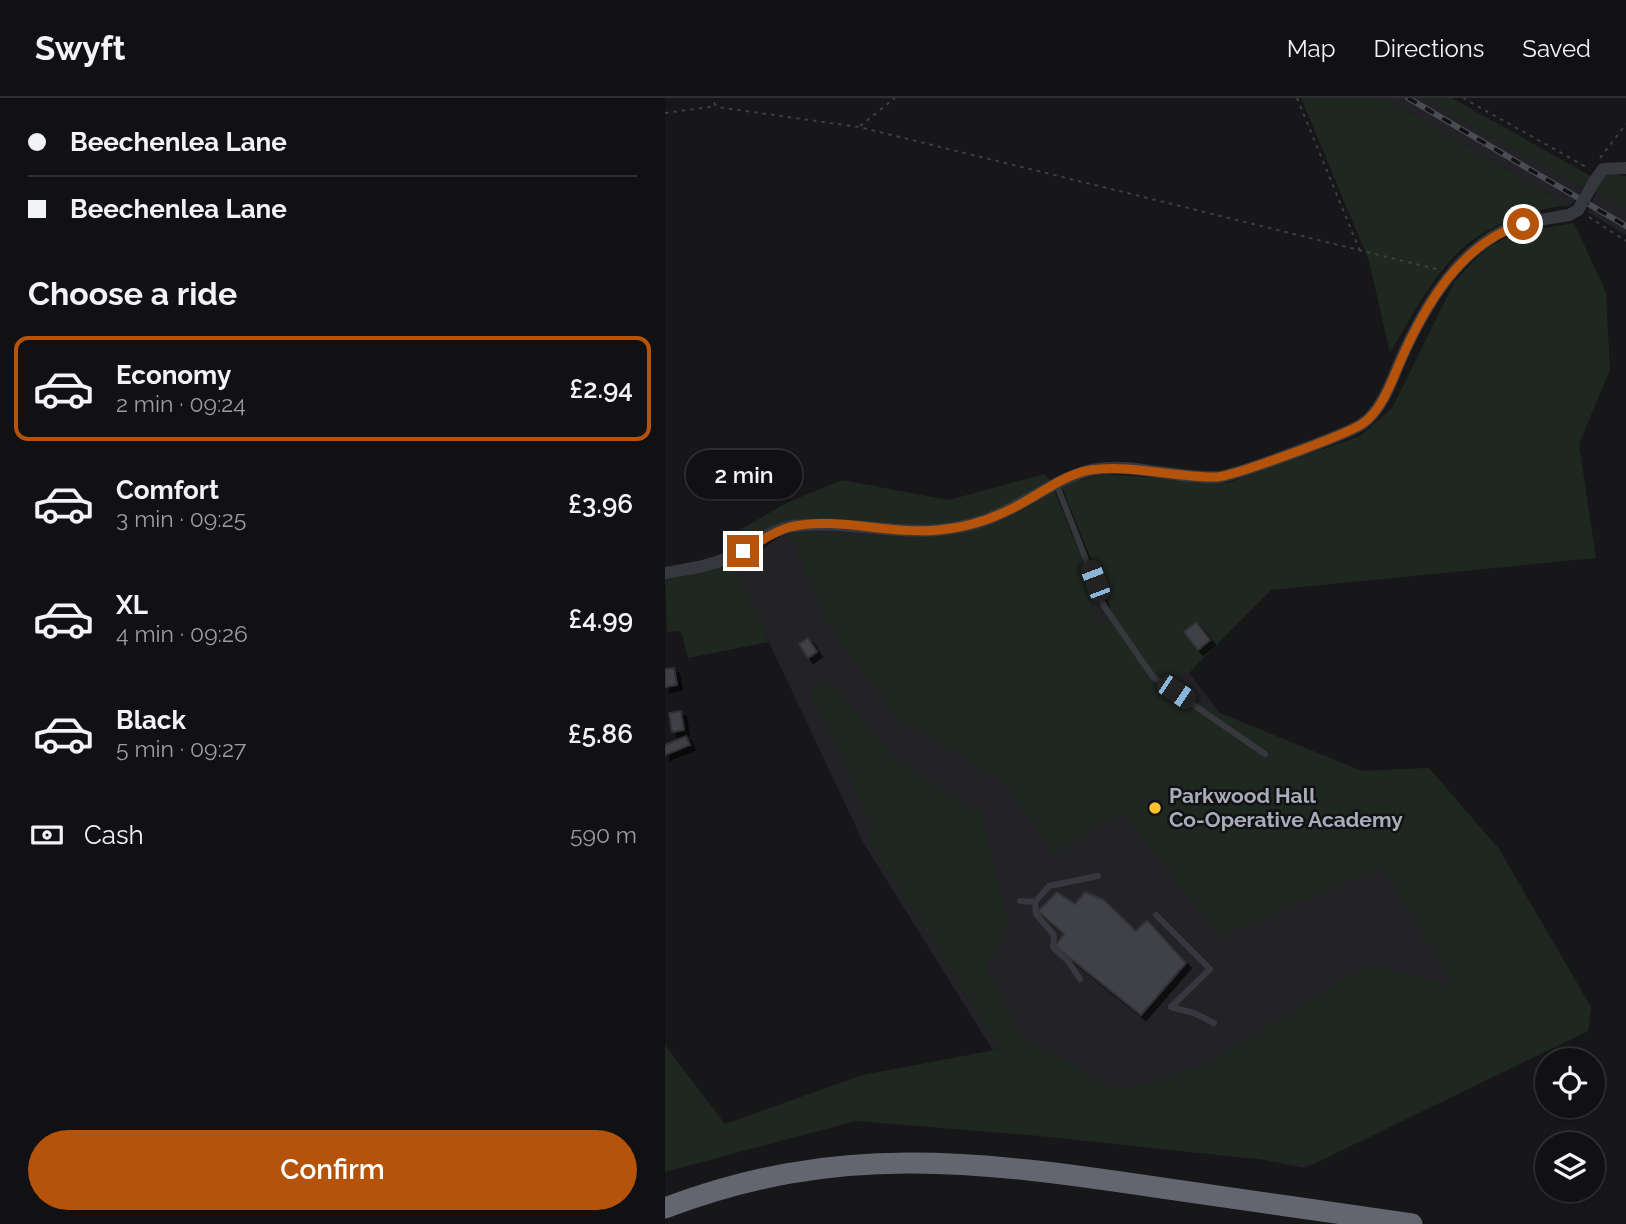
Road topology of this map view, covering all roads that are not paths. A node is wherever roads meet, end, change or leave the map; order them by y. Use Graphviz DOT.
graph roads {
  1 [pos="1626,168"];
  2 [pos="1056,483"];
  3 [pos="665,573"];
  4 [pos="1265,754"];
  5 [pos="1098,877"];
  6 [pos="1020,901"];
  7 [pos="1035,902"];
  8 [pos="1156,915"];
  9 [pos="1080,979"];
  10 [pos="1214,1023"];
  11 [pos="665,1208"];
  12 [pos="1412,1224"];
  1 -- 2 [label="street, bridge"];
  2 -- 3 [label="street"];
  2 -- 4 [label="lane"];
  5 -- 7 [label="lane"];
  6 -- 7 [label="lane"];
  7 -- 9 [label="lane"];
  8 -- 10 [label="lane"];
  11 -- 12 [label="highway"];
}
